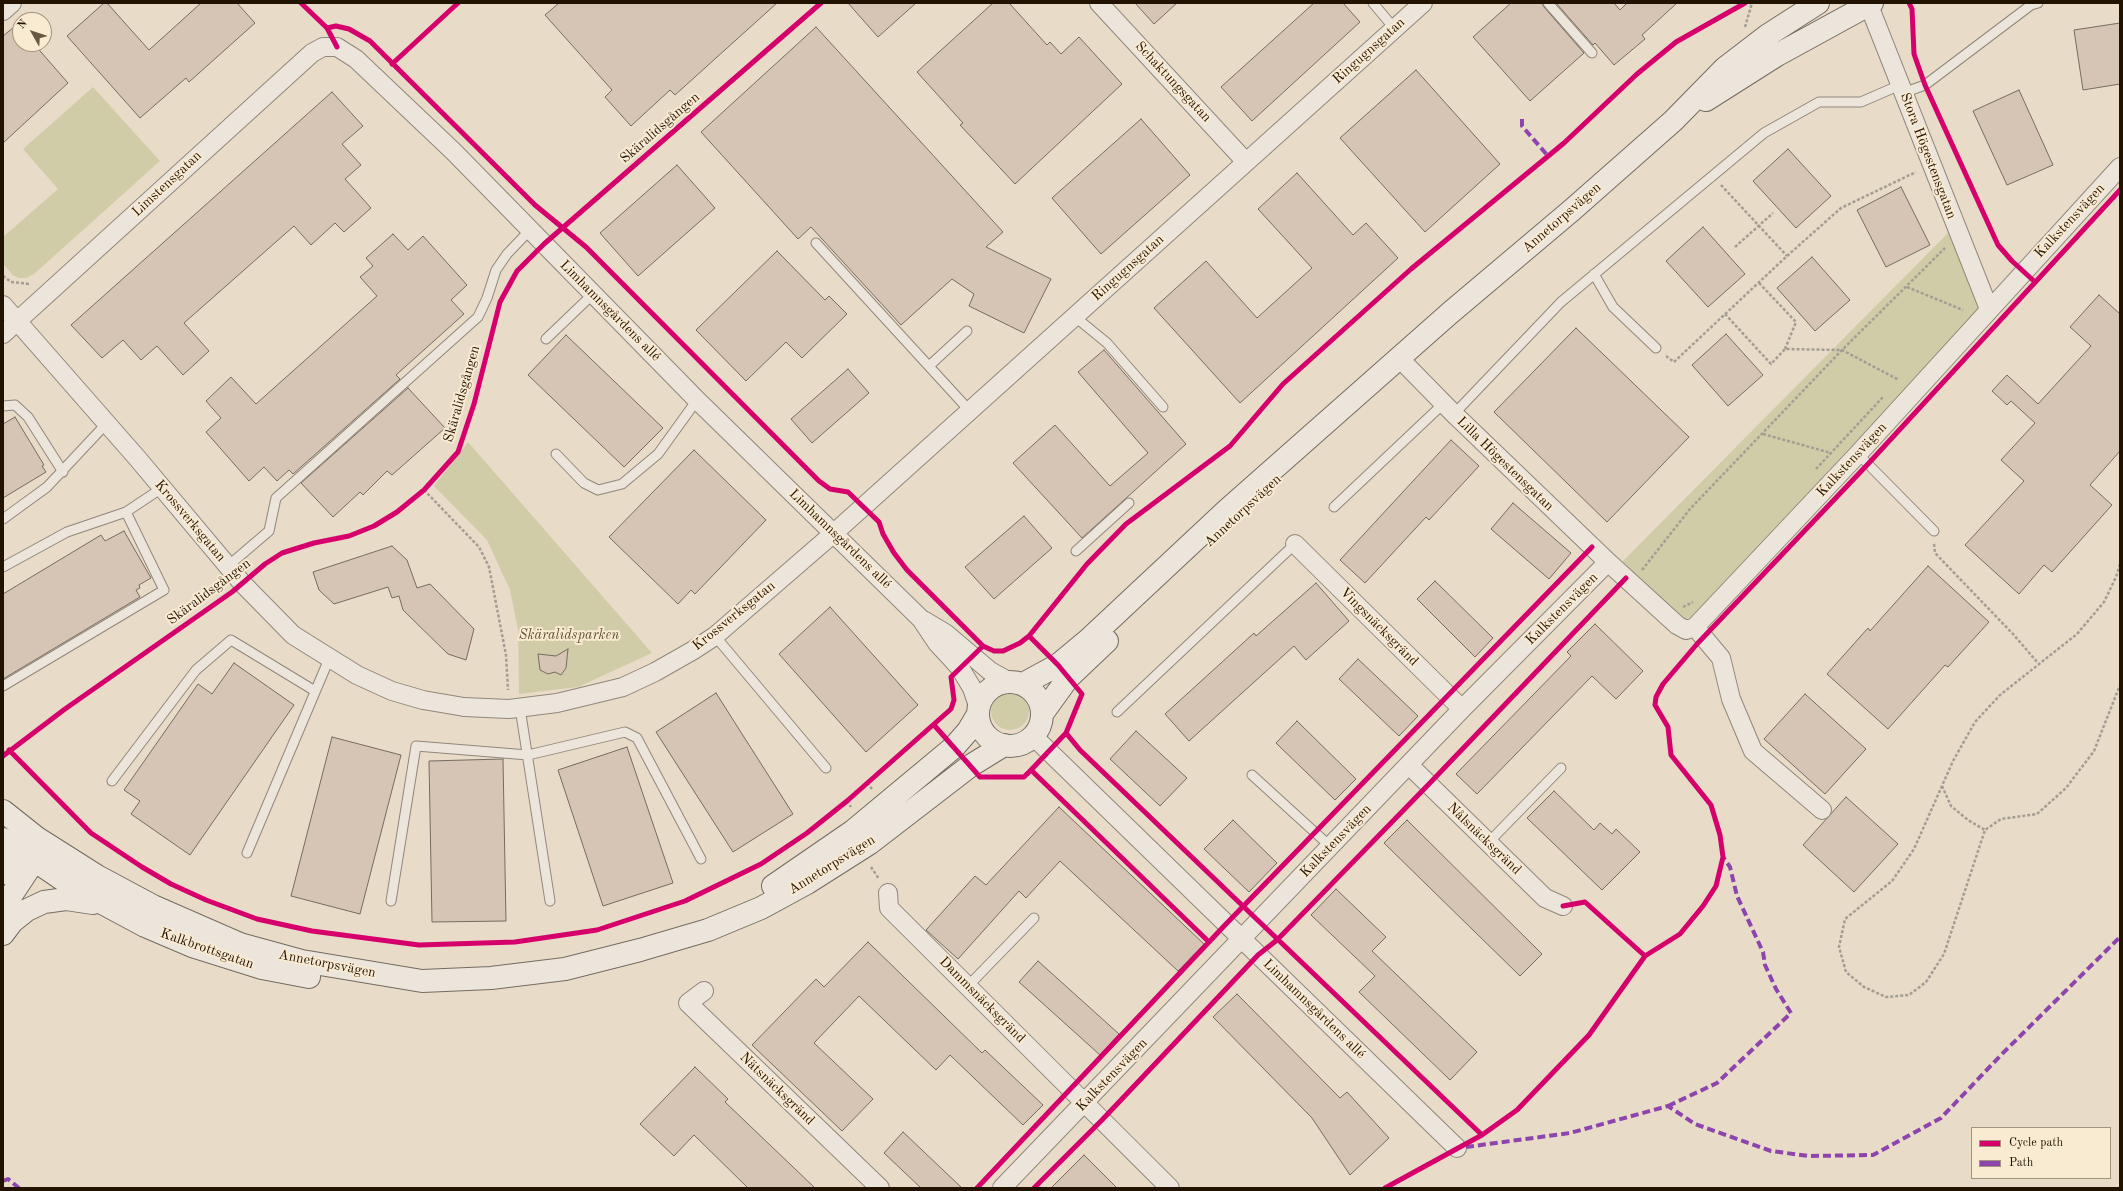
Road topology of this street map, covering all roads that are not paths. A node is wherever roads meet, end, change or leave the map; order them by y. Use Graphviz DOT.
graph roads {
  1 [pos="12,3"];
  2 [pos="1099,3"];
  3 [pos="1373,3"];
  4 [pos="1423,3"];
  5 [pos="1548,3"];
  6 [pos="1818,3"];
  7 [pos="2038,3"];
  8 [pos="1870,4"];
  9 [pos="3,11"];
  10 [pos="1394,28"];
  11 [pos="337,47"];
  12 [pos="1592,52"];
  13 [pos="1902,89"];
  14 [pos="1673,121"];
  15 [pos="1246,162"];
  16 [pos="2120,167"];
  17 [pos="530,230"];
  18 [pos="816,243"];
  19 [pos="1594,274"];
  20 [pos="593,294"];
  21 [pos="3,305"];
  22 [pos="1989,309"];
  23 [pos="1450,313"];
  24 [pos="1074,316"];
  25 [pos="17,321"];
  26 [pos="967,331"];
  27 [pos="3,334"];
  28 [pos="546,340"];
  29 [pos="1656,348"];
  30 [pos="1404,363"];
  31 [pos="928,366"];
  32 [pos="697,400"];
  33 [pos="3,406"];
  34 [pos="1163,407"];
  35 [pos="1448,409"];
  36 [pos="969,410"];
  37 [pos="106,424"];
  38 [pos="556,454"];
  39 [pos="1858,454"];
  40 [pos="63,472"];
  41 [pos="162,488"];
  42 [pos="1130,503"];
  43 [pos="1334,507"];
  44 [pos="126,512"];
  45 [pos="3,519"];
  46 [pos="1934,531"];
  47 [pos="834,533"];
  48 [pos="1295,544"];
  49 [pos="1076,551"];
  50 [pos="1608,562"];
  51 [pos="3,566"];
  52 [pos="228,566"];
  53 [pos="921,619"];
  54 [pos="1695,627"];
  55 [pos="715,636"];
  56 [pos="329,659"];
  57 [pos="1016,683"];
  58 [pos="3,686"];
  59 [pos="315,691"];
  60 [pos="514,708"];
  61 [pos="1462,709"];
  62 [pos="979,711"];
  63 [pos="1117,712"];
  64 [pos="1042,714"];
  65 [pos="1033,736"];
  66 [pos="1004,745"];
  67 [pos="528,756"];
  68 [pos="1409,765"];
  69 [pos="826,768"];
  70 [pos="1561,768"];
  71 [pos="1252,775"];
  72 [pos="112,781"];
  73 [pos="1822,810"];
  74 [pos="3,811"];
  75 [pos="37,838"];
  76 [pos="1487,844"];
  77 [pos="1331,847"];
  78 [pos="18,850"];
  79 [pos="247,853"];
  80 [pos="701,859"];
  81 [pos="3,873"];
  82 [pos="888,893"];
  83 [pos="391,901"];
  84 [pos="550,901"];
  85 [pos="1563,906"];
  86 [pos="3,908"];
  87 [pos="114,909"];
  88 [pos="1034,918"];
  89 [pos="3,934"];
  90 [pos="1242,939"];
  91 [pos="640,950"];
  92 [pos="422,981"];
  93 [pos="968,986"];
  94 [pos="704,991"];
  95 [pos="1085,1104"];
  96 [pos="1456,1148"];
  97 [pos="880,1188"];
  98 [pos="1002,1188"];
  99 [pos="1170,1188"];
  1 -- 9 [label="street"];
  2 -- 15 [label="street, Schaktungsgatan"];
  3 -- 10 [label="lane"];
  4 -- 10 [label="street, Ringugnsgatan"];
  5 -- 12 [label="lane"];
  6 -- 14 [label="main road, Annetorpsvägen"];
  7 -- 13 [label="lane"];
  8 -- 13 [label="street, Stora Högestensgatan"];
  8 -- 14 [label="main road, Annetorpsvägen"];
  10 -- 15 [label="street, Ringugnsgatan"];
  11 -- 17 [label="street, Limhamnsgårdens allé"];
  11 -- 25 [label="street, Limstensgatan"];
  13 -- 19 [label="lane"];
  13 -- 22 [label="street, Stora Högestensgatan"];
  14 -- 23 [label="main road, Annetorpsvägen"];
  15 -- 24 [label="street, Ringugnsgatan"];
  16 -- 22 [label="street, Kalkstensvägen"];
  17 -- 20 [label="street, Limhamnsgårdens allé"];
  17 -- 52 [label="lane"];
  18 -- 31 [label="lane"];
  19 -- 29 [label="lane"];
  19 -- 35 [label="lane"];
  20 -- 28 [label="lane"];
  20 -- 32 [label="street, Limhamnsgårdens allé"];
  21 -- 25 [label="street, Krossverksgatan"];
  22 -- 39 [label="street, Kalkstensvägen"];
  23 -- 30 [label="main road, Annetorpsvägen"];
  23 -- 57 [label="main road, Annetorpsvägen"];
  24 -- 34 [label="lane"];
  24 -- 36 [label="street, Ringugnsgatan"];
  25 -- 27 [label="street, Limstensgatan"];
  25 -- 37 [label="street, Krossverksgatan"];
  26 -- 31 [label="lane"];
  30 -- 35 [label="street, Lilla Högestensgatan"];
  30 -- 64 [label="main road, Annetorpsvägen"];
  31 -- 36 [label="lane"];
  32 -- 38 [label="lane"];
  32 -- 47 [label="street, Limhamnsgårdens allé"];
  33 -- 40 [label="lane"];
  35 -- 43 [label="lane"];
  35 -- 50 [label="street, Lilla Högestensgatan"];
  36 -- 47 [label="street, Ringugnsgatan"];
  37 -- 40 [label="lane"];
  37 -- 41 [label="street, Krossverksgatan"];
  39 -- 46 [label="lane"];
  39 -- 54 [label="street, Kalkstensvägen"];
  40 -- 45 [label="lane"];
  41 -- 44 [label="lane"];
  41 -- 52 [label="street, Krossverksgatan"];
  42 -- 49 [label="lane"];
  44 -- 51 [label="lane"];
  44 -- 58 [label="lane"];
  47 -- 53 [label="street, Limhamnsgårdens allé"];
  47 -- 55 [label="street, Krossverksgatan"];
  48 -- 61 [label="street, Vingsnäcksgränd"];
  48 -- 63 [label="lane"];
  50 -- 54 [label="street, Kalkstensvägen"];
  50 -- 61 [label="street, Kalkstensvägen"];
  52 -- 56 [label="street, Krossverksgatan"];
  53 -- 57 [label="street, Limhamnsgårdens allé"];
  53 -- 62 [label="street, Limhamnsgårdens allé"];
  54 -- 73 [label="street"];
  55 -- 60 [label="street, Krossverksgatan"];
  55 -- 69 [label="lane"];
  56 -- 59 [label="lane"];
  56 -- 60 [label="street, Krossverksgatan"];
  57 -- 62 [label="main road, Annetorpsvägen"];
  57 -- 64 [label="main road"];
  59 -- 72 [label="lane"];
  59 -- 79 [label="lane"];
  60 -- 67 [label="lane"];
  61 -- 68 [label="street, Kalkstensvägen"];
  62 -- 66 [label="main road"];
  62 -- 91 [label="main road, Annetorpsvägen"];
  64 -- 65 [label="main road, Annetorpsvägen"];
  65 -- 66 [label="main road, Annetorpsvägen"];
  65 -- 90 [label="street, Limhamnsgårdens allé"];
  66 -- 91 [label="main road, Annetorpsvägen"];
  67 -- 80 [label="lane"];
  67 -- 83 [label="lane"];
  67 -- 84 [label="lane"];
  68 -- 76 [label="street, Nålsnäcksgränd"];
  68 -- 77 [label="street, Kalkstensvägen"];
  70 -- 76 [label="lane"];
  71 -- 77 [label="lane"];
  74 -- 75 [label="main road"];
  75 -- 78 [label="main road"];
  75 -- 92 [label="main road, Annetorpsvägen"];
  76 -- 85 [label="street, Nålsnäcksgränd"];
  77 -- 90 [label="street, Kalkstensvägen"];
  78 -- 81 [label="main road"];
  78 -- 86 [label="main road"];
  78 -- 87 [label="main road, Kalkbrottsgatan"];
  82 -- 93 [label="street, Dammsnäcksgränd"];
  87 -- 89 [label="main road"];
  87 -- 92 [label="main road, Kalkbrottsgatan"];
  88 -- 93 [label="lane"];
  90 -- 95 [label="street, Kalkstensvägen"];
  90 -- 96 [label="street, Limhamnsgårdens allé"];
  91 -- 92 [label="main road, Annetorpsvägen"];
  93 -- 95 [label="street, Dammsnäcksgränd"];
  94 -- 97 [label="street, Nätsnäcksgränd"];
  95 -- 98 [label="street, Kalkstensvägen"];
  95 -- 99 [label="street, Dammsnäcksgränd"];
}
